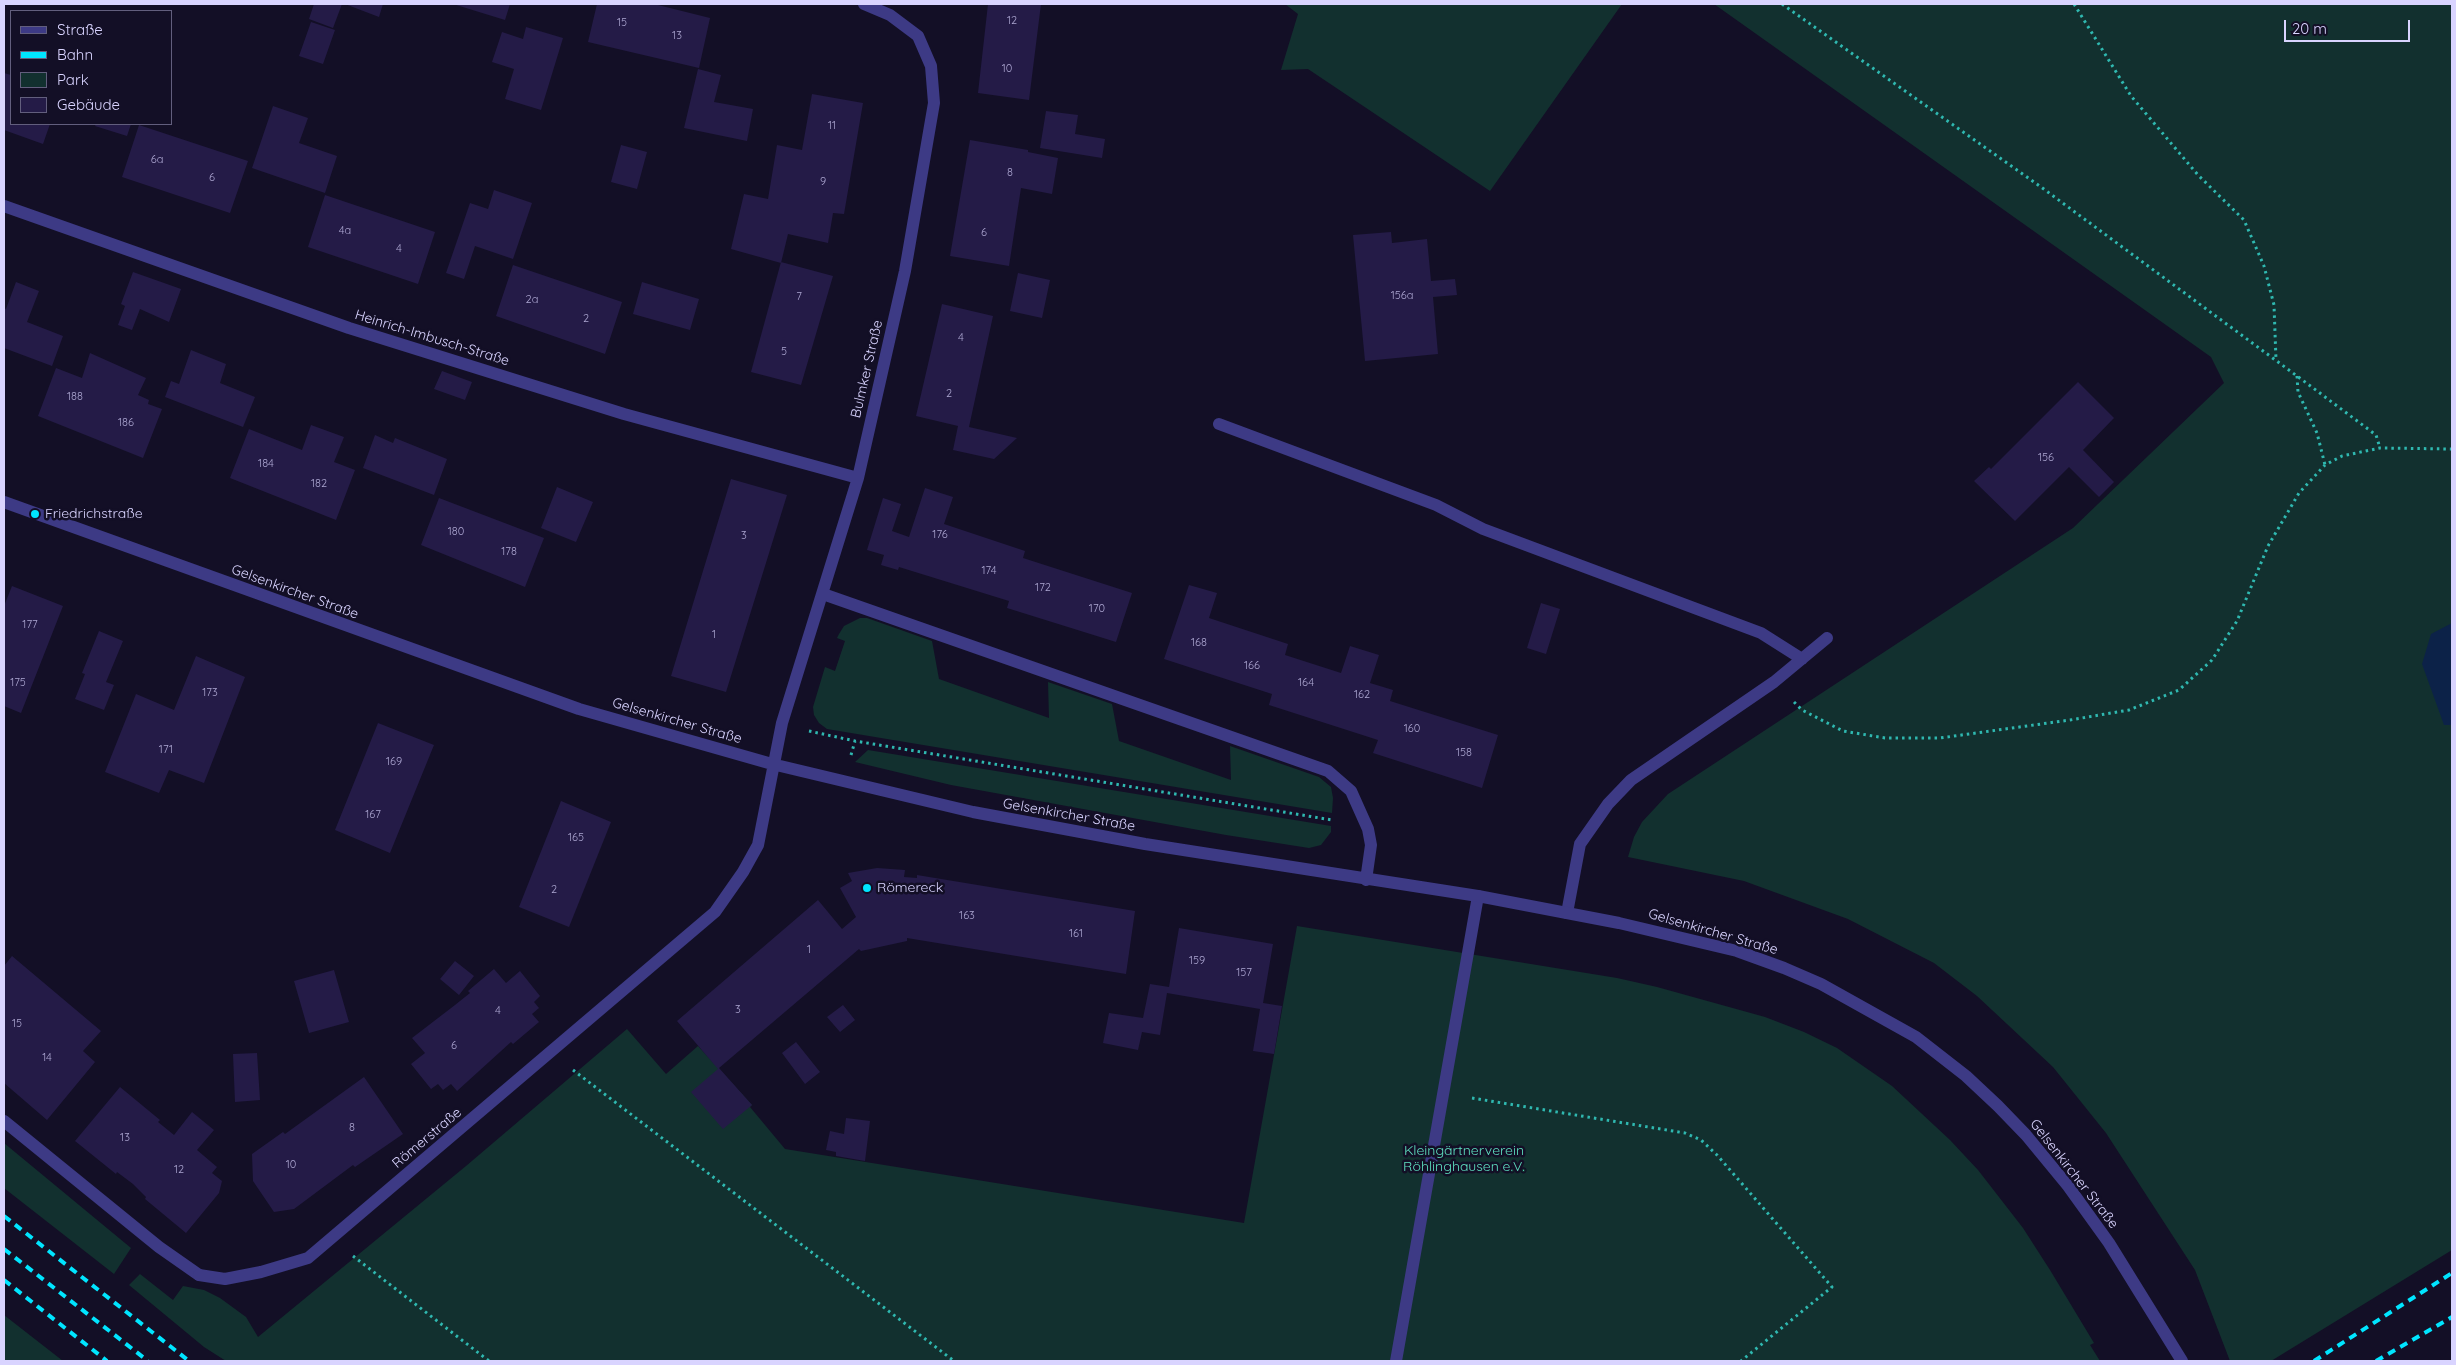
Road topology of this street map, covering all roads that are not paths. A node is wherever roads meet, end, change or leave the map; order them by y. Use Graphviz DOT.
graph roads {
  1 [pos="864,4"];
  2 [pos="4,206"];
  3 [pos="1219,424"];
  4 [pos="858,478"];
  5 [pos="4,502"];
  6 [pos="823,594"];
  7 [pos="1827,638"];
  8 [pos="1802,659"];
  9 [pos="772,764"];
  10 [pos="1366,880"];
  11 [pos="1478,896"];
  12 [pos="1567,913"];
  13 [pos="4,1121"];
  14 [pos="1396,1361"];
  15 [pos="2182,1361"];
  1 -- 4 [label="street, Bulmker Straße"];
  2 -- 4 [label="street, Heinrich-Imbusch-Straße"];
  3 -- 8 [label="street"];
  4 -- 6 [label="street, Bulmker Straße"];
  5 -- 9 [label="street, Gelsenkircher Straße"];
  6 -- 9 [label="street, Bulmker Straße"];
  6 -- 10 [label="street"];
  7 -- 8 [label="street"];
  8 -- 12 [label="street"];
  9 -- 10 [label="street, Gelsenkircher Straße"];
  9 -- 13 [label="street, Römerstraße"];
  10 -- 11 [label="street, Gelsenkircher Straße"];
  11 -- 12 [label="street, Gelsenkircher Straße"];
  11 -- 14 [label="street"];
  12 -- 15 [label="street, Gelsenkircher Straße"];
}
